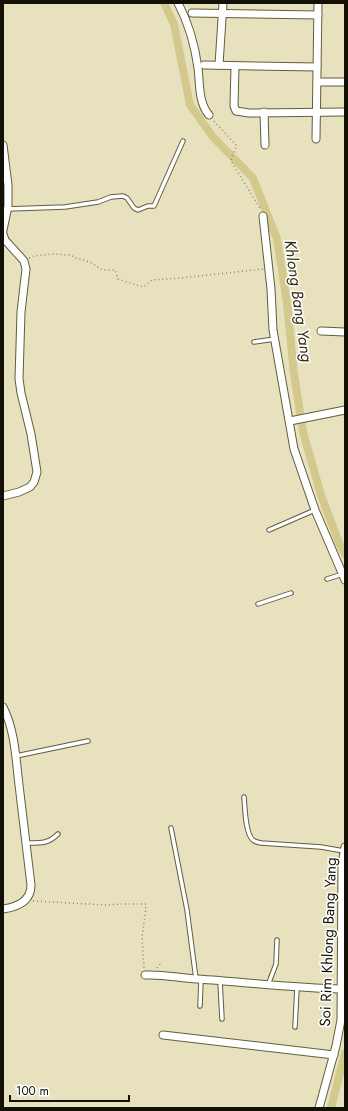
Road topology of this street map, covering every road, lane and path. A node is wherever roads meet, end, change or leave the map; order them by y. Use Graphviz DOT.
graph roads {
  1 [pos="178,3"];
  2 [pos="223,3"];
  3 [pos="318,3"];
  4 [pos="192,13"];
  5 [pos="223,14"];
  6 [pos="318,15"];
  7 [pos="204,65"];
  8 [pos="220,65"];
  9 [pos="235,66"];
  10 [pos="317,67"];
  11 [pos="317,82"];
  12 [pos="345,82"];
  13 [pos="264,112"];
  14 [pos="317,112"];
  15 [pos="345,112"];
  16 [pos="209,115"];
  17 [pos="316,139"];
  18 [pos="183,141"];
  19 [pos="265,144"];
  20 [pos="3,148"];
  21 [pos="7,209"];
  22 [pos="262,216"];
  23 [pos="3,230"];
  24 [pos="3,234"];
  25 [pos="24,261"];
  26 [pos="268,268"];
  27 [pos="321,331"];
  28 [pos="345,332"];
  29 [pos="275,338"];
  30 [pos="254,342"];
  31 [pos="345,410"];
  32 [pos="292,420"];
  33 [pos="3,496"];
  34 [pos="315,510"];
  35 [pos="269,530"];
  36 [pos="344,577"];
  37 [pos="327,579"];
  38 [pos="291,593"];
  39 [pos="258,604"];
  40 [pos="3,707"];
  41 [pos="88,741"];
  42 [pos="16,756"];
  43 [pos="244,797"];
  44 [pos="171,828"];
  45 [pos="58,834"];
  46 [pos="26,843"];
  47 [pos="345,849"];
  48 [pos="25,901"];
  49 [pos="3,909"];
  50 [pos="277,940"];
  51 [pos="343,972"];
  52 [pos="145,975"];
  53 [pos="199,979"];
  54 [pos="220,981"];
  55 [pos="268,985"];
  56 [pos="297,988"];
  57 [pos="342,989"];
  58 [pos="200,1006"];
  59 [pos="222,1019"];
  60 [pos="295,1027"];
  61 [pos="163,1035"];
  62 [pos="334,1055"];
  63 [pos="319,1108"];
  1 -- 16 [label="street"];
  2 -- 5 [label="street"];
  3 -- 6 [label="street"];
  4 -- 5 [label="street"];
  5 -- 6 [label="street"];
  5 -- 8 [label="street"];
  6 -- 10 [label="street"];
  7 -- 8 [label="street"];
  8 -- 9 [label="street"];
  9 -- 10 [label="street"];
  9 -- 13 [label="street"];
  10 -- 11 [label="street"];
  11 -- 12 [label="street"];
  11 -- 14 [label="street"];
  13 -- 14 [label="street"];
  13 -- 19 [label="street"];
  14 -- 15 [label="street"];
  14 -- 17 [label="street"];
  16 -- 22 [label="path"];
  18 -- 21 [label="lane"];
  20 -- 21 [label="street"];
  21 -- 23 [label="street"];
  22 -- 26 [label="street"];
  24 -- 25 [label="street"];
  25 -- 26 [label="path"];
  25 -- 33 [label="street"];
  26 -- 29 [label="street"];
  27 -- 28 [label="street"];
  29 -- 30 [label="lane"];
  29 -- 32 [label="street"];
  31 -- 32 [label="street"];
  32 -- 34 [label="street"];
  34 -- 35 [label="lane"];
  34 -- 36 [label="street"];
  36 -- 37 [label="lane"];
  38 -- 39 [label="lane"];
  40 -- 42 [label="street"];
  41 -- 42 [label="lane"];
  42 -- 46 [label="street"];
  43 -- 47 [label="lane"];
  44 -- 53 [label="lane"];
  45 -- 46 [label="lane"];
  46 -- 48 [label="street"];
  47 -- 51 [label="street, Soi Rim Khlong Bang Yang"];
  48 -- 49 [label="street"];
  48 -- 52 [label="path"];
  50 -- 55 [label="lane"];
  51 -- 57 [label="street, Soi Rim Khlong Bang Yang"];
  52 -- 53 [label="street"];
  53 -- 54 [label="street"];
  53 -- 58 [label="lane"];
  54 -- 55 [label="street"];
  54 -- 59 [label="lane"];
  55 -- 56 [label="street"];
  56 -- 57 [label="street"];
  56 -- 60 [label="lane"];
  57 -- 62 [label="street, Soi Rim Khlong Bang Yang"];
  61 -- 62 [label="street"];
  62 -- 63 [label="street, Soi Rim Khlong Bang Yang"];
}
